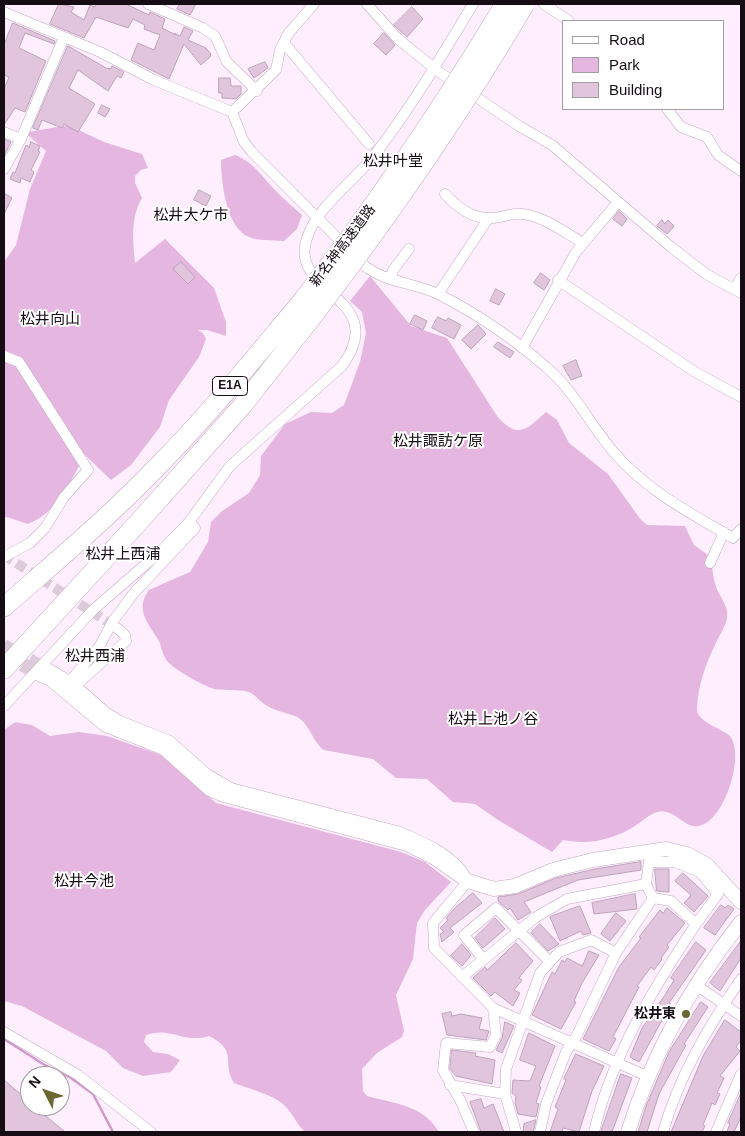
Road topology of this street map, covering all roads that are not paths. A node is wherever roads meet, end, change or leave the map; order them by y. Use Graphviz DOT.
graph roads {
  1 [pos="148,4"];
  2 [pos="314,4"];
  3 [pos="356,4"];
  4 [pos="473,4"];
  5 [pos="505,4"];
  6 [pos="525,4"];
  7 [pos="544,4"];
  8 [pos="367,5"];
  9 [pos="4,12"];
  10 [pos="568,20"];
  11 [pos="64,37"];
  12 [pos="284,43"];
  13 [pos="434,68"];
  14 [pos="256,91"];
  15 [pos="668,110"];
  16 [pos="232,112"];
  17 [pos="4,132"];
  18 [pos="21,139"];
  19 [pos="369,144"];
  20 [pos="4,169"];
  21 [pos="741,171"];
  22 [pos="445,194"];
  23 [pos="618,202"];
  24 [pos="488,218"];
  25 [pos="317,219"];
  26 [pos="582,243"];
  27 [pos="409,249"];
  28 [pos="741,278"];
  29 [pos="390,279"];
  30 [pos="558,280"];
  31 [pos="738,291"];
  32 [pos="438,294"];
  33 [pos="310,306"];
  34 [pos="522,348"];
  35 [pos="4,356"];
  36 [pos="741,397"];
  37 [pos="189,522"];
  38 [pos="741,529"];
  39 [pos="724,532"];
  40 [pos="4,557"];
  41 [pos="710,563"];
  42 [pos="4,607"];
  43 [pos="117,628"];
  44 [pos="4,668"];
  45 [pos="42,670"];
  46 [pos="73,683"];
  47 [pos="4,706"];
  48 [pos="468,881"];
  49 [pos="646,884"];
  50 [pos="654,898"];
  51 [pos="741,902"];
  52 [pos="741,922"];
  53 [pos="696,924"];
  54 [pos="520,932"];
  55 [pos="616,954"];
  56 [pos="483,959"];
  57 [pos="549,961"];
  58 [pos="462,977"];
  59 [pos="741,979"];
  60 [pos="696,985"];
  61 [pos="724,1004"];
  62 [pos="493,1008"];
  63 [pos="741,1016"];
  64 [pos="522,1021"];
  65 [pos="4,1032"];
  66 [pos="572,1043"];
  67 [pos="616,1062"];
  68 [pos="741,1074"];
  69 [pos="647,1076"];
  70 [pos="450,1084"];
  71 [pos="505,1094"];
  72 [pos="151,1132"];
  73 [pos="474,1132"];
  74 [pos="516,1132"];
  75 [pos="540,1132"];
  76 [pos="594,1132"];
  77 [pos="628,1132"];
  78 [pos="663,1132"];
  79 [pos="716,1132"];
  1 -- 14 [label="street"];
  2 -- 12 [label="street"];
  3 -- 8 [label="street"];
  4 -- 13 [label="street"];
  5 -- 33 [label="highway, 新名神高速道路 / E1A, bridge"];
  6 -- 33 [label="highway, 新名神高速道路 / E1A, bridge"];
  7 -- 10 [label="street"];
  8 -- 13 [label="street"];
  9 -- 11 [label="street"];
  11 -- 16 [label="street"];
  11 -- 18 [label="street"];
  12 -- 14 [label="street"];
  12 -- 19 [label="street"];
  13 -- 23 [label="street"];
  13 -- 25 [label="street"];
  14 -- 16 [label="street"];
  15 -- 21 [label="street"];
  16 -- 25 [label="street"];
  17 -- 18 [label="street"];
  18 -- 20 [label="street"];
  22 -- 24 [label="street"];
  23 -- 26 [label="street"];
  23 -- 31 [label="street"];
  24 -- 26 [label="street"];
  24 -- 32 [label="street"];
  25 -- 29 [label="street"];
  25 -- 37 [label="street"];
  26 -- 30 [label="street"];
  27 -- 29 [label="street"];
  28 -- 31 [label="street"];
  29 -- 32 [label="street"];
  30 -- 34 [label="street"];
  30 -- 36 [label="street"];
  32 -- 34 [label="street"];
  33 -- 42 [label="highway, 新名神高速道路 / E1A"];
  33 -- 44 [label="highway, 新名神高速道路 / E1A"];
  34 -- 39 [label="street"];
  35 -- 40 [label="street"];
  37 -- 46 [label="street"];
  37 -- 47 [label="street"];
  38 -- 39 [label="street"];
  39 -- 41 [label="street"];
  43 -- 46 [label="street"];
  45 -- 46 [label="street"];
  45 -- 48 [label="street"];
  46 -- 48 [label="street"];
  48 -- 51 [label="street"];
  48 -- 58 [label="street"];
  49 -- 50 [label="street"];
  49 -- 53 [label="street"];
  49 -- 54 [label="street"];
  50 -- 53 [label="street"];
  50 -- 55 [label="street"];
  52 -- 60 [label="street"];
  53 -- 67 [label="street"];
  54 -- 56 [label="street"];
  54 -- 56 [label="street"];
  54 -- 57 [label="street"];
  55 -- 57 [label="street"];
  55 -- 66 [label="street"];
  56 -- 58 [label="street"];
  57 -- 64 [label="street"];
  58 -- 62 [label="street"];
  59 -- 61 [label="street"];
  60 -- 61 [label="street"];
  60 -- 69 [label="street"];
  61 -- 63 [label="street"];
  61 -- 78 [label="street"];
  62 -- 64 [label="street"];
  62 -- 70 [label="street"];
  64 -- 66 [label="street"];
  64 -- 71 [label="street"];
  65 -- 72 [label="street"];
  66 -- 67 [label="street"];
  66 -- 75 [label="street"];
  67 -- 69 [label="street"];
  67 -- 76 [label="street"];
  68 -- 79 [label="street"];
  69 -- 77 [label="street"];
  70 -- 71 [label="street"];
  70 -- 73 [label="street"];
  71 -- 74 [label="street"];
}
